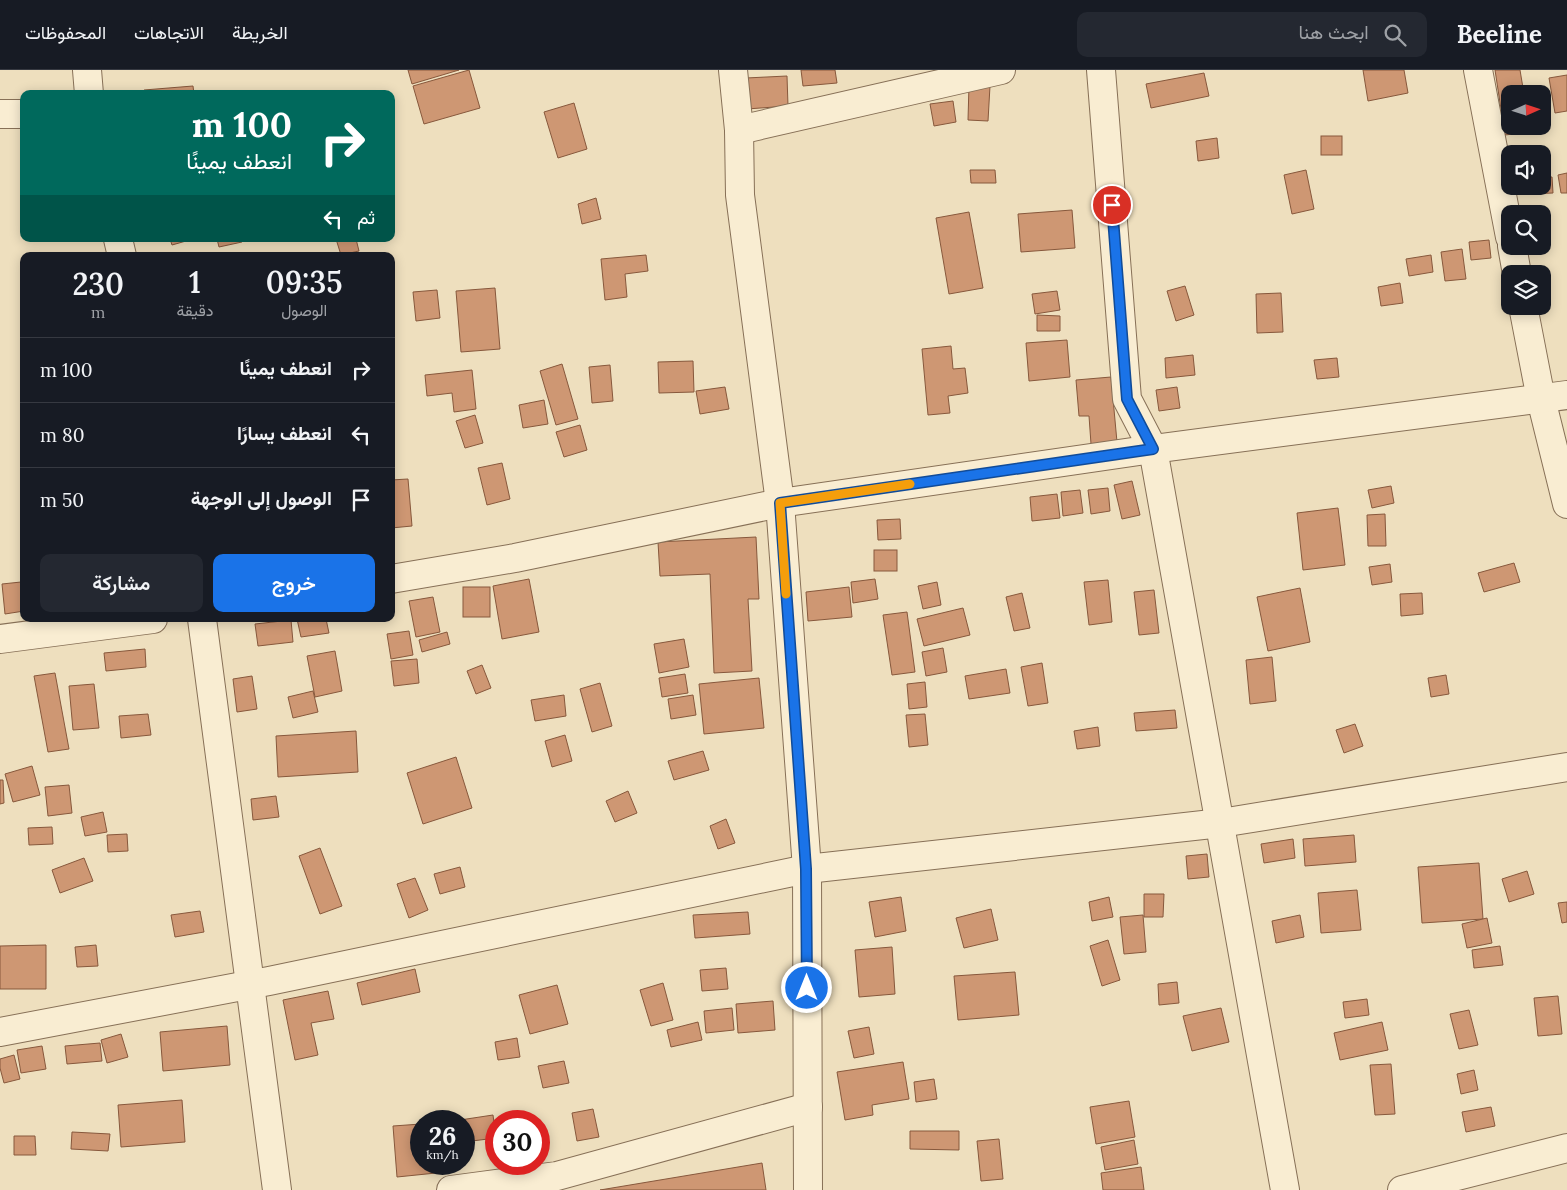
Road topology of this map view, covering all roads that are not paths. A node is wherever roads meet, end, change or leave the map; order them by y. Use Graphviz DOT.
graph roads {
  1 [pos="87,70"];
  2 [pos="733,70"];
  3 [pos="1001,70"];
  4 [pos="1101,70"];
  5 [pos="1478,70"];
  6 [pos="89,90"];
  7 [pos="0,114"];
  8 [pos="20,114"];
  9 [pos="739,130"];
  10 [pos="1504,205"];
  11 [pos="1526,315"];
  12 [pos="1554,397"];
  13 [pos="1153,449"];
  14 [pos="780,503"];
  15 [pos="1567,504"];
  16 [pos="395,578"];
  17 [pos="129,622"];
  18 [pos="202,622"];
  19 [pos="0,638"];
  20 [pos="1567,767"];
  21 [pos="1221,823"];
  22 [pos="806,869"];
  23 [pos="250,985"];
  24 [pos="0,1032"];
  25 [pos="808,1107"];
  26 [pos="1567,1148"];
  27 [pos="558,1183"];
  28 [pos="277,1190"];
  29 [pos="451,1190"];
  30 [pos="808,1190"];
  31 [pos="1285,1190"];
  32 [pos="1402,1190"];
  1 -- 6 [label="street"];
  2 -- 9 [label="street"];
  3 -- 9 [label="street"];
  4 -- 13 [label="street"];
  5 -- 10 [label="street"];
  7 -- 8 [label="street"];
  9 -- 14 [label="street"];
  11 -- 12 [label="street"];
  12 -- 13 [label="street"];
  12 -- 15 [label="street"];
  13 -- 14 [label="street"];
  13 -- 21 [label="street"];
  14 -- 16 [label="street"];
  14 -- 22 [label="street"];
  17 -- 19 [label="street"];
  18 -- 23 [label="street"];
  20 -- 21 [label="street"];
  21 -- 22 [label="street"];
  21 -- 31 [label="street"];
  22 -- 23 [label="street"];
  22 -- 25 [label="street"];
  23 -- 24 [label="street"];
  23 -- 28 [label="street"];
  25 -- 27 [label="street"];
  25 -- 30 [label="street"];
  26 -- 32 [label="street"];
  27 -- 29 [label="street"];
}
